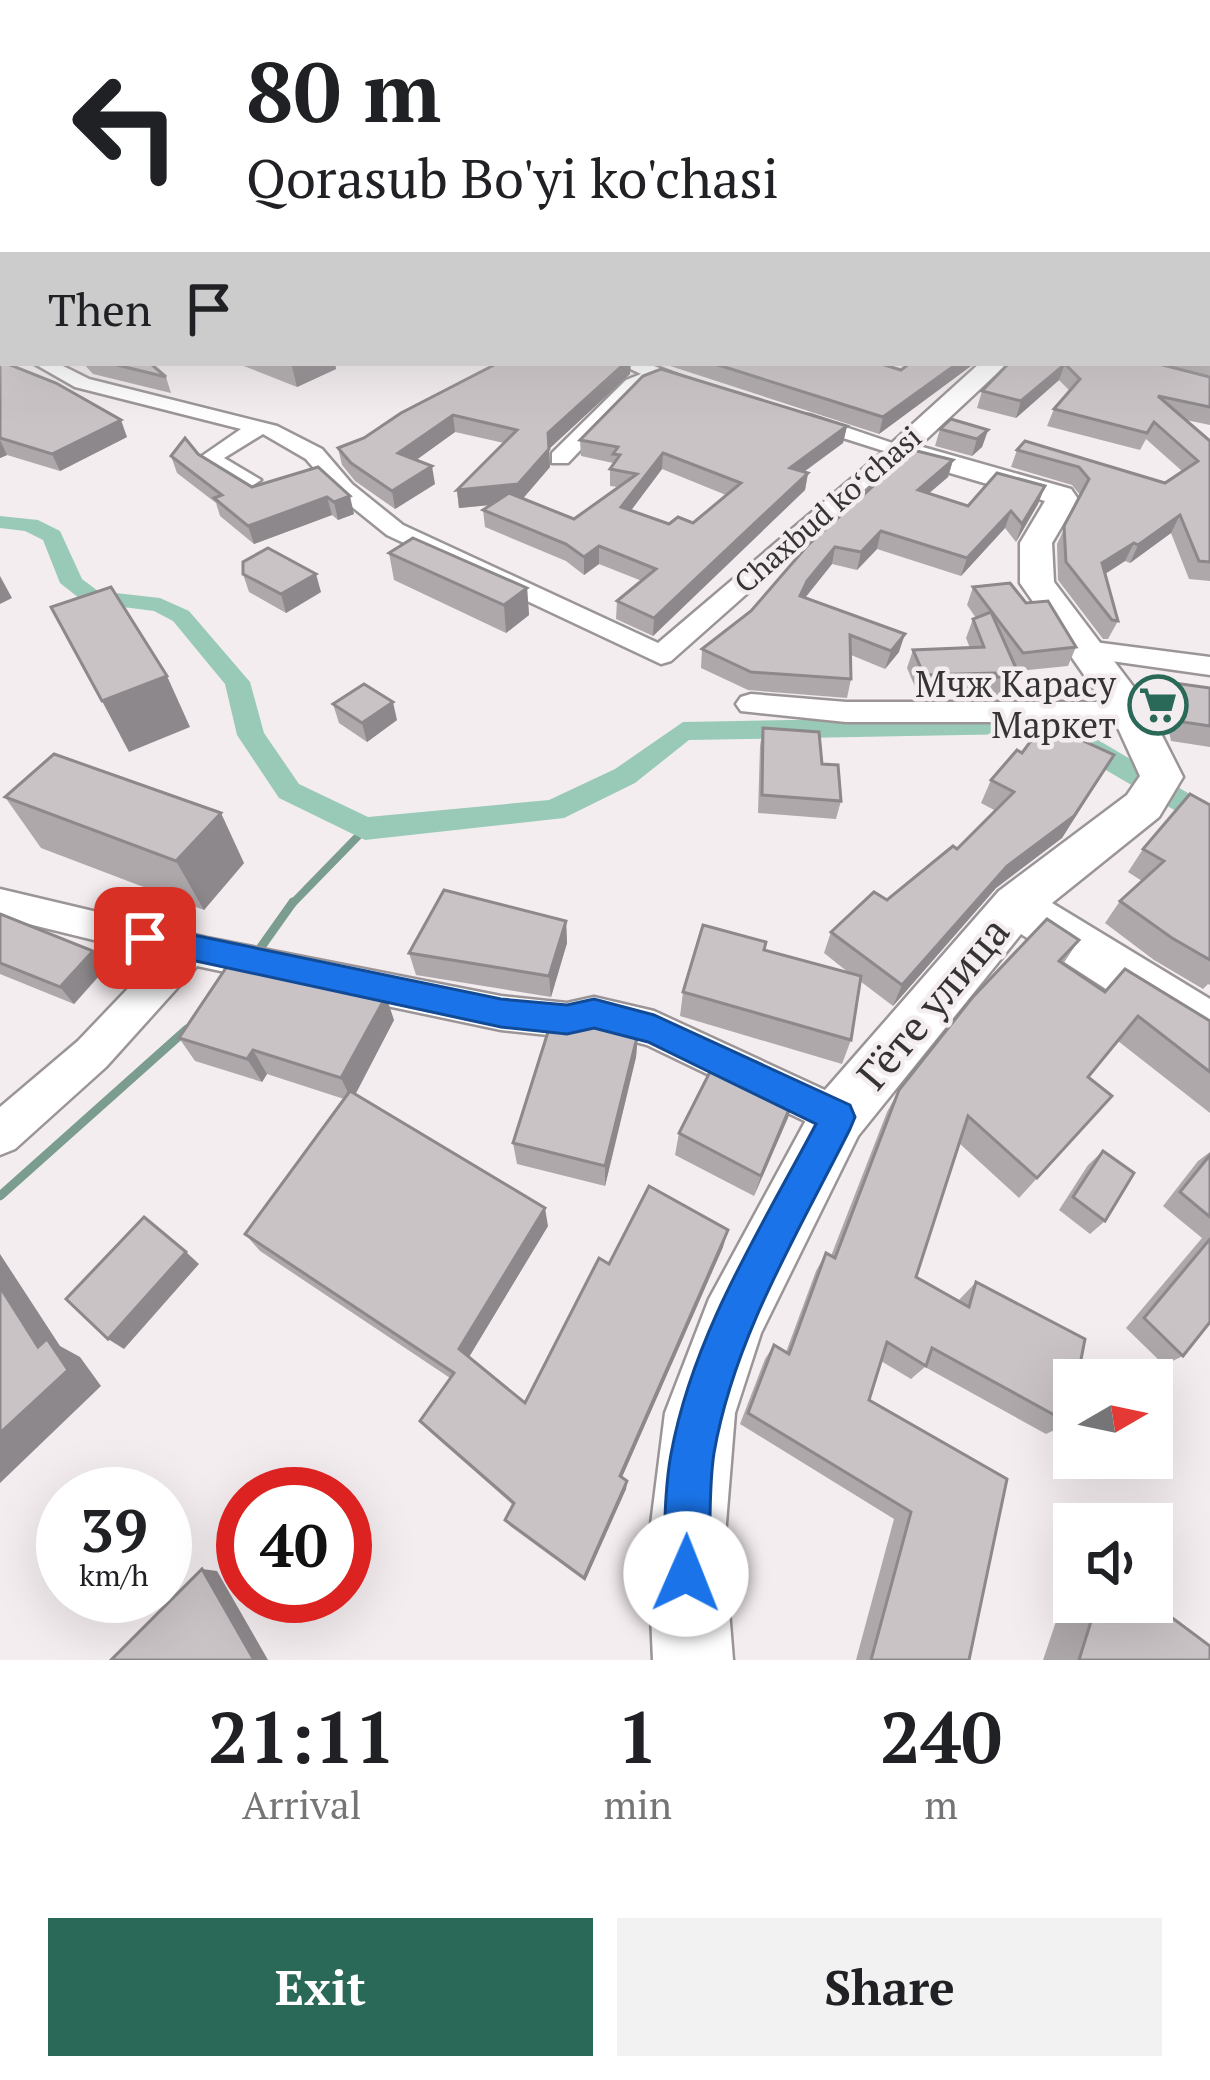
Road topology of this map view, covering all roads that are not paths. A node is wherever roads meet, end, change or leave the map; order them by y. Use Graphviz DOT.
graph roads {
  1 [pos="49,366"];
  2 [pos="635,366"];
  3 [pos="992,366"];
  4 [pos="658,374"];
  5 [pos="724,394"];
  6 [pos="789,415"];
  7 [pos="259,427"];
  8 [pos="899,449"];
  9 [pos="560,458"];
  10 [pos="250,480"];
  11 [pos="1086,650"];
  12 [pos="1210,666"];
  13 [pos="751,704"];
  14 [pos="1131,712"];
  15 [pos="0,903"];
  16 [pos="1016,905"];
  17 [pos="189,949"];
  18 [pos="1210,1027"];
  19 [pos="838,1117"];
  20 [pos="0,1134"];
  21 [pos="693,1660"];
  1 -- 7 [label="street"];
  2 -- 4 [label="street"];
  3 -- 8 [label="street, Chaxbud koʻchasi"];
  4 -- 5 [label="street"];
  4 -- 9 [label="street"];
  6 -- 8 [label="street"];
  7 -- 8 [label="street, Chaxbud koʻchasi"];
  7 -- 10 [label="street"];
  8 -- 11 [label="street, Гёте улица"];
  11 -- 12 [label="street"];
  11 -- 14 [label="street, Гёте улица"];
  13 -- 14 [label="street"];
  14 -- 16 [label="street, Гёте улица"];
  15 -- 17 [label="street"];
  16 -- 18 [label="street"];
  16 -- 19 [label="street, Гёте улица"];
  17 -- 19 [label="street"];
  17 -- 20 [label="street"];
  19 -- 21 [label="street, Гёте улица"];
}
